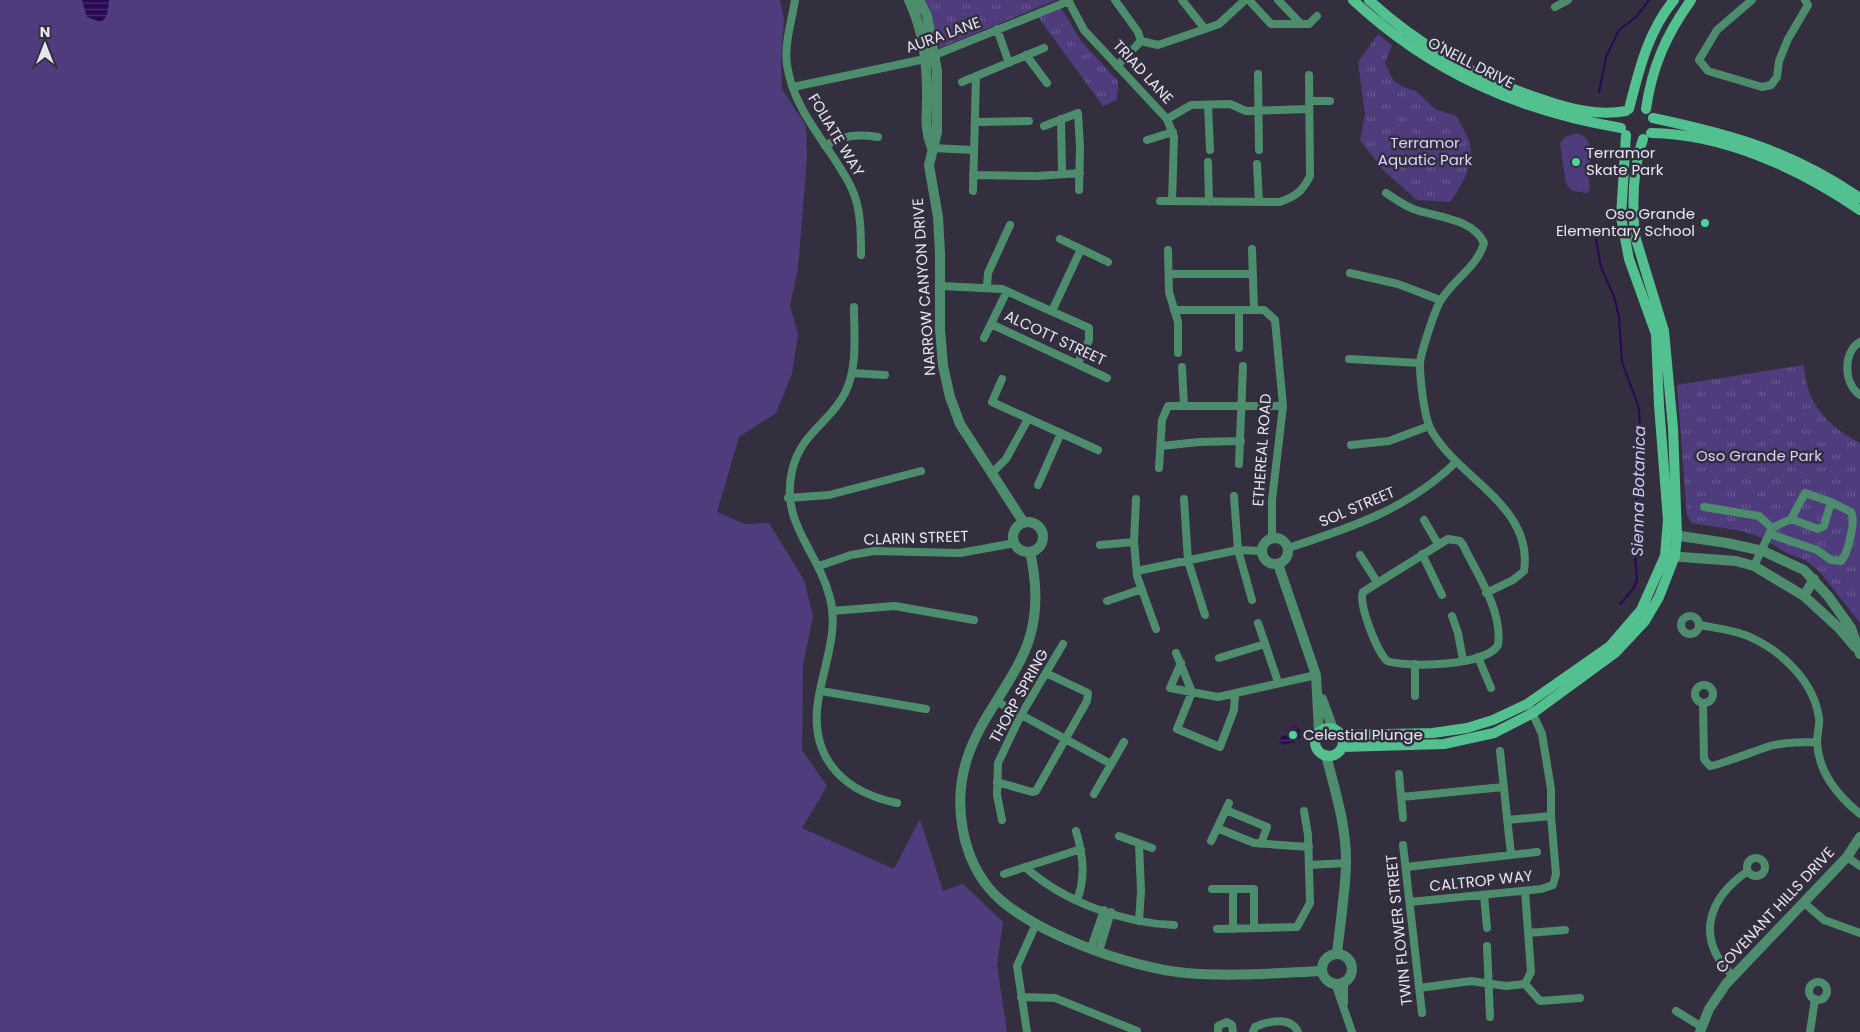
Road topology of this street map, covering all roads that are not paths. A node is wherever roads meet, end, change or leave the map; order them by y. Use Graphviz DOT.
graph roads {
  1 [pos="795,0"];
  2 [pos="909,0"];
  3 [pos="919,0"];
  4 [pos="1069,0"];
  5 [pos="1115,0"];
  6 [pos="1182,0"];
  7 [pos="1245,0"];
  8 [pos="1249,0"];
  9 [pos="1278,0"];
  10 [pos="1353,0"];
  11 [pos="1369,0"];
  12 [pos="1568,0"];
  13 [pos="1674,0"];
  14 [pos="1691,0"];
  15 [pos="1752,0"];
  16 [pos="1805,0"];
  17 [pos="1555,6"];
  18 [pos="1317,16"];
  19 [pos="1301,24"];
  20 [pos="997,29"];
  21 [pos="1205,29"];
  22 [pos="1141,42"];
  23 [pos="1044,48"];
  24 [pos="1026,55"];
  25 [pos="930,57"];
  26 [pos="1008,63"];
  27 [pos="1118,66"];
  28 [pos="1258,74"];
  29 [pos="1309,75"];
  30 [pos="976,76"];
  31 [pos="962,82"];
  32 [pos="1047,83"];
  33 [pos="793,87"];
  34 [pos="1330,101"];
  35 [pos="1208,105"];
  36 [pos="1309,105"];
  37 [pos="1646,109"];
  38 [pos="1628,110"];
  39 [pos="1259,111"];
  40 [pos="1653,118"];
  41 [pos="1062,119"];
  42 [pos="1167,119"];
  43 [pos="976,122"];
  44 [pos="1029,122"];
  45 [pos="1044,126"];
  46 [pos="1173,132"];
  47 [pos="1623,132"];
  48 [pos="1647,136"];
  49 [pos="878,137"];
  50 [pos="1148,140"];
  51 [pos="825,146"];
  52 [pos="932,148"];
  53 [pos="974,150"];
  54 [pos="1210,150"];
  55 [pos="1259,150"];
  56 [pos="1208,162"];
  57 [pos="1257,164"];
  58 [pos="1080,173"];
  59 [pos="1062,174"];
  60 [pos="973,175"];
  61 [pos="1079,190"];
  62 [pos="973,191"];
  63 [pos="1386,193"];
  64 [pos="1860,198"];
  65 [pos="1160,202"];
  66 [pos="1172,202"];
  67 [pos="1209,202"];
  68 [pos="1259,202"];
  69 [pos="1860,210"];
  70 [pos="1010,225"];
  71 [pos="1060,239"];
  72 [pos="1081,249"];
  73 [pos="1252,249"];
  74 [pos="1168,250"];
  75 [pos="861,255"];
  76 [pos="1108,262"];
  77 [pos="1350,273"];
  78 [pos="1169,274"];
  79 [pos="1253,274"];
  80 [pos="941,286"];
  81 [pos="987,286"];
  82 [pos="1006,291"];
  83 [pos="1440,300"];
  84 [pos="854,307"];
  85 [pos="1174,310"];
  86 [pos="1238,310"];
  87 [pos="1254,310"];
  88 [pos="1052,311"];
  89 [pos="991,324"];
  90 [pos="984,338"];
  91 [pos="1860,342"];
  92 [pos="1239,348"];
  93 [pos="1178,353"];
  94 [pos="1349,359"];
  95 [pos="1078,363"];
  96 [pos="1419,363"];
  97 [pos="1242,366"];
  98 [pos="1182,367"];
  99 [pos="852,373"];
  100 [pos="885,375"];
  101 [pos="1107,378"];
  102 [pos="1002,379"];
  103 [pos="1860,395"];
  104 [pos="1184,406"];
  105 [pos="1242,406"];
  106 [pos="1283,406"];
  107 [pos="1028,419"];
  108 [pos="1429,426"];
  109 [pos="1060,434"];
  110 [pos="1241,441"];
  111 [pos="1350,445"];
  112 [pos="1160,446"];
  113 [pos="1098,450"];
  114 [pos="1455,463"];
  115 [pos="1240,464"];
  116 [pos="1159,468"];
  117 [pos="921,471"];
  118 [pos="993,472"];
  119 [pos="1038,485"];
  120 [pos="1234,496"];
  121 [pos="788,498"];
  122 [pos="1136,499"];
  123 [pos="1184,499"];
  124 [pos="1831,502"];
  125 [pos="1704,507"];
  126 [pos="1791,519"];
  127 [pos="1424,520"];
  128 [pos="1024,523"];
  129 [pos="1771,531"];
  130 [pos="1672,535"];
  131 [pos="1272,538"];
  132 [pos="1134,542"];
  133 [pos="1014,543"];
  134 [pos="1438,544"];
  135 [pos="1100,545"];
  136 [pos="1288,548"];
  137 [pos="1238,550"];
  138 [pos="1262,550"];
  139 [pos="1763,551"];
  140 [pos="1030,552"];
  141 [pos="1422,554"];
  142 [pos="1360,555"];
  143 [pos="1670,556"];
  144 [pos="1188,561"];
  145 [pos="1278,564"];
  146 [pos="818,566"];
  147 [pos="1754,566"];
  148 [pos="1137,571"];
  149 [pos="1814,579"];
  150 [pos="1377,582"];
  151 [pos="1142,589"];
  152 [pos="1486,593"];
  153 [pos="1442,595"];
  154 [pos="1804,596"];
  155 [pos="1252,600"];
  156 [pos="1107,601"];
  157 [pos="832,611"];
  158 [pos="1205,615"];
  159 [pos="1452,616"];
  160 [pos="974,620"];
  161 [pos="1258,623"];
  162 [pos="1699,625"];
  163 [pos="1156,629"];
  164 [pos="1063,644"];
  165 [pos="1265,644"];
  166 [pos="1860,652"];
  167 [pos="1176,653"];
  168 [pos="1478,657"];
  169 [pos="1219,658"];
  170 [pos="1463,660"];
  171 [pos="1181,663"];
  172 [pos="1415,664"];
  173 [pos="1046,672"];
  174 [pos="1316,675"];
  175 [pos="1278,682"];
  176 [pos="1491,688"];
  177 [pos="1318,689"];
  178 [pos="821,691"];
  179 [pos="1192,692"];
  180 [pos="1234,693"];
  181 [pos="1415,696"];
  182 [pos="996,701"];
  183 [pos="1704,702"];
  184 [pos="1527,704"];
  185 [pos="926,709"];
  186 [pos="1533,713"];
  187 [pos="1021,715"];
  188 [pos="1320,732"];
  189 [pos="1337,732"];
  190 [pos="1067,738"];
  191 [pos="1124,742"];
  192 [pos="1817,742"];
  193 [pos="1342,747"];
  194 [pos="1500,752"];
  195 [pos="1329,755"];
  196 [pos="1111,764"];
  197 [pos="1399,774"];
  198 [pos="997,782"];
  199 [pos="1503,786"];
  200 [pos="1094,794"];
  201 [pos="1402,797"];
  202 [pos="897,803"];
  203 [pos="1304,811"];
  204 [pos="1860,814"];
  205 [pos="1551,816"];
  206 [pos="1403,818"];
  207 [pos="1002,820"];
  208 [pos="1507,820"];
  209 [pos="1217,828"];
  210 [pos="1076,831"];
  211 [pos="1119,836"];
  212 [pos="1860,837"];
  213 [pos="1211,841"];
  214 [pos="1139,844"];
  215 [pos="1261,844"];
  216 [pos="1404,845"];
  217 [pos="1309,847"];
  218 [pos="1152,848"];
  219 [pos="1081,849"];
  220 [pos="1537,852"];
  221 [pos="1511,855"];
  222 [pos="1847,857"];
  223 [pos="1346,864"];
  224 [pos="1309,866"];
  225 [pos="1860,866"];
  226 [pos="1025,867"];
  227 [pos="1406,867"];
  228 [pos="1748,871"];
  229 [pos="1004,874"];
  230 [pos="1212,889"];
  231 [pos="1232,889"];
  232 [pos="1525,891"];
  233 [pos="1484,895"];
  234 [pos="1077,900"];
  235 [pos="1410,902"];
  236 [pos="1804,902"];
  237 [pos="1108,911"];
  238 [pos="1139,920"];
  239 [pos="1036,924"];
  240 [pos="1174,925"];
  241 [pos="1254,928"];
  242 [pos="1488,928"];
  243 [pos="1217,929"];
  244 [pos="1233,929"];
  245 [pos="1566,930"];
  246 [pos="1528,933"];
  247 [pos="1860,933"];
  248 [pos="1487,946"];
  249 [pos="1095,950"];
  250 [pos="1337,954"];
  251 [pos="1322,971"];
  252 [pos="1733,976"];
  253 [pos="1488,982"];
  254 [pos="1339,983"];
  255 [pos="1525,984"];
  256 [pos="1419,988"];
  257 [pos="1021,997"];
  258 [pos="1580,998"];
  259 [pos="1815,999"];
  260 [pos="1676,1011"];
  261 [pos="1422,1013"];
  262 [pos="1490,1017"];
  263 [pos="1701,1029"];
  264 [pos="1137,1031"];
  265 [pos="1027,1032"];
  266 [pos="1218,1032"];
  267 [pos="1233,1032"];
  268 [pos="1253,1032"];
  269 [pos="1298,1032"];
  270 [pos="1352,1032"];
  271 [pos="1810,1032"];
  1 -- 33 [label="street, FOLIATE WAY"];
  2 -- 25 [label="street, NARROW CANYON DRIVE"];
  3 -- 25 [label="street, NARROW CANYON DRIVE"];
  4 -- 20 [label="street, AURA LANE"];
  4 -- 27 [label="street, TRIAD LANE"];
  5 -- 22 [label="street"];
  6 -- 21 [label="street"];
  7 -- 21 [label="street"];
  8 -- 19 [label="street"];
  9 -- 19 [label="street"];
  10 -- 47 [label="main road, O'NEILL DRIVE"];
  11 -- 38 [label="main road, O'NEILL DRIVE"];
  12 -- 17 [label="street"];
  13 -- 38 [label="main road"];
  14 -- 37 [label="main road"];
  15 -- 16 [label="street"];
  18 -- 19 [label="street"];
  20 -- 25 [label="street, AURA LANE"];
  20 -- 26 [label="street"];
  21 -- 22 [label="street"];
  22 -- 27 [label="street"];
  23 -- 24 [label="street"];
  24 -- 26 [label="street"];
  24 -- 32 [label="street"];
  25 -- 33 [label="street, AURA LANE"];
  25 -- 52 [label="street, NARROW CANYON DRIVE"];
  26 -- 30 [label="street"];
  27 -- 42 [label="street, TRIAD LANE"];
  28 -- 39 [label="street"];
  29 -- 36 [label="street"];
  30 -- 31 [label="street"];
  30 -- 43 [label="street"];
  33 -- 51 [label="street, FOLIATE WAY"];
  34 -- 36 [label="street"];
  35 -- 39 [label="street"];
  35 -- 42 [label="street"];
  35 -- 54 [label="street"];
  36 -- 39 [label="street"];
  36 -- 68 [label="street"];
  37 -- 38 [label="main road, O'NEILL DRIVE"];
  37 -- 40 [label="main road"];
  38 -- 47 [label="main road"];
  39 -- 55 [label="street"];
  40 -- 48 [label="main road"];
  40 -- 64 [label="main road"];
  41 -- 45 [label="street"];
  41 -- 58 [label="street"];
  41 -- 59 [label="street"];
  42 -- 46 [label="street, TRIAD LANE"];
  43 -- 44 [label="street"];
  43 -- 53 [label="street"];
  46 -- 50 [label="street"];
  46 -- 66 [label="street, TRIAD LANE"];
  47 -- 48 [label="main road, O'NEILL DRIVE"];
  47 -- 130 [label="main road"];
  48 -- 69 [label="main road, O'NEILL DRIVE"];
  48 -- 130 [label="main road"];
  49 -- 51 [label="street"];
  51 -- 75 [label="street, FOLIATE WAY"];
  52 -- 53 [label="street"];
  52 -- 80 [label="street, NARROW CANYON DRIVE"];
  53 -- 60 [label="street"];
  56 -- 67 [label="street"];
  57 -- 68 [label="street"];
  58 -- 59 [label="street"];
  58 -- 61 [label="street"];
  59 -- 60 [label="street"];
  60 -- 62 [label="street"];
  63 -- 83 [label="street"];
  65 -- 66 [label="street"];
  66 -- 67 [label="street"];
  67 -- 68 [label="street"];
  70 -- 81 [label="street"];
  71 -- 72 [label="street"];
  72 -- 76 [label="street"];
  72 -- 88 [label="street"];
  73 -- 79 [label="street"];
  74 -- 78 [label="street"];
  77 -- 83 [label="street"];
  78 -- 79 [label="street"];
  78 -- 85 [label="street"];
  79 -- 87 [label="street"];
  80 -- 81 [label="street"];
  80 -- 118 [label="street, NARROW CANYON DRIVE"];
  81 -- 82 [label="street"];
  82 -- 88 [label="street"];
  82 -- 89 [label="street"];
  83 -- 96 [label="street"];
  84 -- 99 [label="street"];
  85 -- 86 [label="street"];
  85 -- 93 [label="street"];
  86 -- 87 [label="street"];
  86 -- 92 [label="street"];
  87 -- 106 [label="street, ETHEREAL ROAD"];
  88 -- 95 [label="street"];
  89 -- 90 [label="street"];
  89 -- 95 [label="street, ALCOTT STREET"];
  91 -- 103 [label="street"];
  94 -- 96 [label="street"];
  95 -- 101 [label="street, ALCOTT STREET"];
  96 -- 108 [label="street"];
  97 -- 105 [label="street"];
  98 -- 104 [label="street"];
  99 -- 100 [label="street"];
  99 -- 121 [label="street"];
  102 -- 107 [label="street"];
  104 -- 105 [label="street"];
  104 -- 112 [label="street"];
  105 -- 106 [label="street"];
  105 -- 110 [label="street"];
  106 -- 131 [label="street, ETHEREAL ROAD"];
  107 -- 109 [label="street"];
  107 -- 118 [label="street"];
  108 -- 111 [label="street"];
  108 -- 114 [label="street"];
  109 -- 113 [label="street"];
  109 -- 119 [label="street"];
  110 -- 112 [label="street"];
  110 -- 115 [label="street"];
  112 -- 116 [label="street"];
  114 -- 136 [label="street, SOL STREET"];
  114 -- 152 [label="street"];
  117 -- 121 [label="street"];
  118 -- 128 [label="street, NARROW CANYON DRIVE"];
  120 -- 137 [label="street"];
  121 -- 146 [label="street"];
  122 -- 132 [label="street"];
  123 -- 144 [label="street"];
  124 -- 126 [label="street"];
  124 -- 126 [label="street"];
  124 -- 129 [label="street"];
  125 -- 129 [label="street"];
  126 -- 129 [label="street"];
  127 -- 134 [label="street"];
  128 -- 133 [label="street"];
  128 -- 140 [label="street, NARROW CANYON DRIVE"];
  129 -- 139 [label="street"];
  130 -- 139 [label="street"];
  130 -- 143 [label="main road"];
  131 -- 136 [label="street"];
  131 -- 138 [label="street"];
  132 -- 135 [label="street"];
  132 -- 148 [label="street"];
  133 -- 140 [label="street"];
  133 -- 146 [label="street, CLARIN STREET"];
  134 -- 141 [label="street"];
  134 -- 152 [label="street"];
  136 -- 145 [label="street"];
  137 -- 138 [label="street"];
  137 -- 144 [label="street"];
  137 -- 155 [label="street"];
  138 -- 145 [label="street"];
  139 -- 147 [label="street"];
  139 -- 149 [label="street"];
  140 -- 182 [label="street"];
  141 -- 150 [label="street"];
  141 -- 153 [label="street"];
  142 -- 150 [label="street"];
  143 -- 147 [label="street"];
  143 -- 184 [label="main road"];
  143 -- 186 [label="main road"];
  144 -- 148 [label="street"];
  144 -- 158 [label="street"];
  145 -- 174 [label="street"];
  146 -- 157 [label="street"];
  147 -- 154 [label="street"];
  148 -- 151 [label="street"];
  149 -- 154 [label="street"];
  149 -- 166 [label="street"];
  150 -- 172 [label="street"];
  151 -- 156 [label="street"];
  151 -- 163 [label="street"];
  152 -- 168 [label="street"];
  154 -- 166 [label="street"];
  157 -- 160 [label="street"];
  157 -- 178 [label="street"];
  159 -- 170 [label="street"];
  161 -- 165 [label="street"];
  162 -- 192 [label="street"];
  164 -- 173 [label="street, THORP SPRING"];
  165 -- 169 [label="street"];
  165 -- 175 [label="street"];
  167 -- 171 [label="street"];
  168 -- 170 [label="street"];
  168 -- 176 [label="street"];
  170 -- 172 [label="street"];
  171 -- 179 [label="street"];
  171 -- 179 [label="street"];
  172 -- 181 [label="street"];
  173 -- 187 [label="street, THORP SPRING"];
  173 -- 190 [label="street"];
  174 -- 175 [label="street"];
  174 -- 177 [label="street"];
  175 -- 180 [label="street"];
  177 -- 188 [label="street"];
  177 -- 189 [label="street"];
  178 -- 185 [label="street"];
  178 -- 202 [label="street"];
  179 -- 180 [label="street"];
  179 -- 180 [label="street"];
  182 -- 187 [label="street"];
  182 -- 239 [label="street"];
  183 -- 192 [label="street"];
  184 -- 186 [label="street"];
  184 -- 189 [label="main road"];
  186 -- 193 [label="main road"];
  186 -- 205 [label="street"];
  187 -- 190 [label="street"];
  187 -- 198 [label="street, THORP SPRING"];
  188 -- 189 [label="main road"];
  188 -- 195 [label="main road"];
  189 -- 193 [label="main road"];
  190 -- 196 [label="street"];
  190 -- 198 [label="street"];
  191 -- 196 [label="street"];
  192 -- 204 [label="street"];
  193 -- 195 [label="main road"];
  194 -- 199 [label="street"];
  195 -- 223 [label="street"];
  196 -- 200 [label="street"];
  197 -- 201 [label="street"];
  198 -- 207 [label="street, THORP SPRING"];
  199 -- 201 [label="street"];
  199 -- 208 [label="street"];
  201 -- 206 [label="street"];
  203 -- 217 [label="street"];
  205 -- 208 [label="street"];
  205 -- 232 [label="street, CALTROP WAY"];
  208 -- 221 [label="street"];
  209 -- 213 [label="street"];
  209 -- 215 [label="street"];
  209 -- 215 [label="street"];
  210 -- 219 [label="street"];
  211 -- 214 [label="street"];
  212 -- 222 [label="street, COVENANT HILLS DRIVE"];
  214 -- 218 [label="street"];
  214 -- 238 [label="street"];
  215 -- 217 [label="street"];
  216 -- 227 [label="street, TWIN FLOWER STREET"];
  217 -- 224 [label="street"];
  219 -- 226 [label="street"];
  219 -- 234 [label="street"];
  220 -- 221 [label="street"];
  221 -- 227 [label="street"];
  222 -- 225 [label="street"];
  222 -- 236 [label="street, COVENANT HILLS DRIVE"];
  223 -- 224 [label="street"];
  223 -- 250 [label="street"];
  224 -- 241 [label="street"];
  226 -- 229 [label="street"];
  226 -- 234 [label="street"];
  227 -- 235 [label="street, TWIN FLOWER STREET"];
  228 -- 252 [label="street"];
  230 -- 231 [label="street"];
  231 -- 241 [label="street"];
  231 -- 244 [label="street"];
  232 -- 233 [label="street, CALTROP WAY"];
  232 -- 246 [label="street"];
  233 -- 235 [label="street, CALTROP WAY"];
  233 -- 242 [label="street"];
  234 -- 237 [label="street"];
  235 -- 256 [label="street, TWIN FLOWER STREET"];
  236 -- 247 [label="street"];
  236 -- 252 [label="street, COVENANT HILLS DRIVE"];
  237 -- 238 [label="street"];
  237 -- 249 [label="street"];
  238 -- 240 [label="street"];
  239 -- 249 [label="street"];
  239 -- 257 [label="street"];
  241 -- 244 [label="street"];
  243 -- 244 [label="street"];
  245 -- 246 [label="street"];
  246 -- 255 [label="street"];
  248 -- 253 [label="street"];
  249 -- 251 [label="street"];
  250 -- 251 [label="street"];
  250 -- 254 [label="street"];
  251 -- 254 [label="street"];
  252 -- 263 [label="street, COVENANT HILLS DRIVE"];
  253 -- 255 [label="street"];
  253 -- 256 [label="street"];
  253 -- 262 [label="street"];
  254 -- 270 [label="street"];
  255 -- 258 [label="street"];
  256 -- 261 [label="street, TWIN FLOWER STREET"];
  257 -- 264 [label="street"];
  257 -- 265 [label="street"];
  259 -- 271 [label="street"];
  260 -- 263 [label="street"];
  266 -- 267 [label="street"];
  268 -- 269 [label="street"];
}
